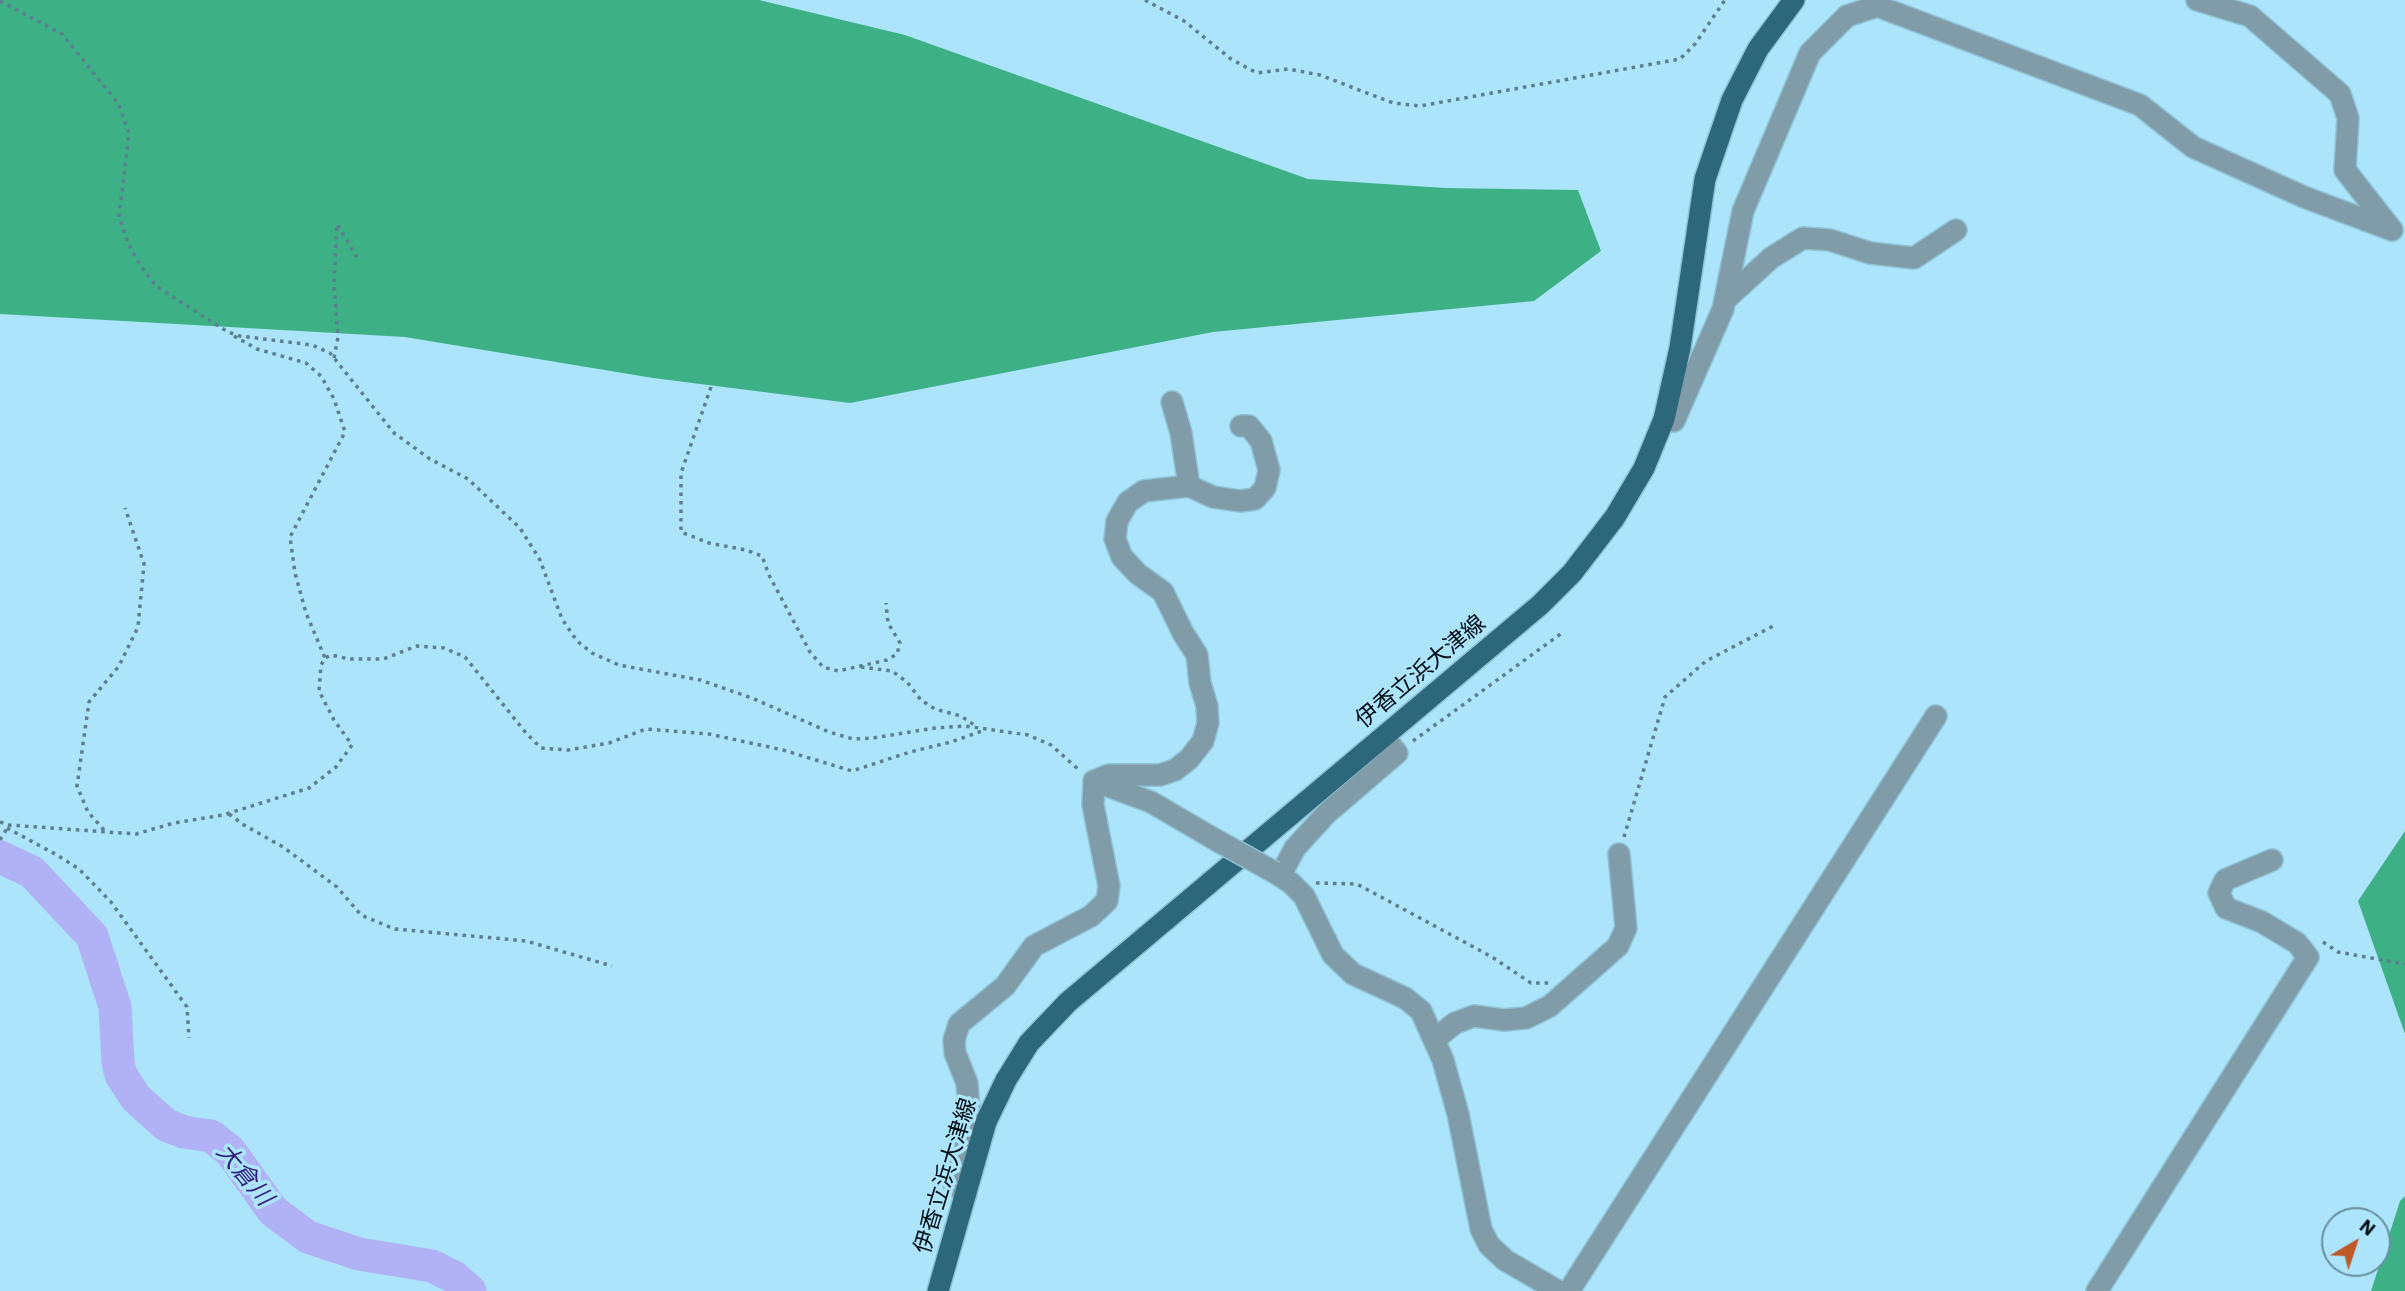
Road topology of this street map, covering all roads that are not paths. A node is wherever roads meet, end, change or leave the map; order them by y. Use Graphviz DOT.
graph roads {
  1 [pos="1794,0"];
  2 [pos="2197,0"];
  3 [pos="1877,3"];
  4 [pos="1956,230"];
  5 [pos="2399,230"];
  6 [pos="1725,300"];
  7 [pos="1172,402"];
  8 [pos="1664,419"];
  9 [pos="1241,426"];
  10 [pos="1189,486"];
  11 [pos="1936,716"];
  12 [pos="1391,745"];
  13 [pos="1094,781"];
  14 [pos="1619,854"];
  15 [pos="2272,860"];
  16 [pos="1281,877"];
  17 [pos="1434,1040"];
  18 [pos="966,1194"];
  19 [pos="938,1291"];
  20 [pos="1558,1291"];
  21 [pos="1569,1291"];
  22 [pos="2098,1291"];
  1 -- 8 [label="main road, 伊香立浜大津線"];
  2 -- 5 [label="street"];
  3 -- 5 [label="street"];
  3 -- 6 [label="street"];
  4 -- 6 [label="street"];
  6 -- 8 [label="street"];
  7 -- 10 [label="street"];
  8 -- 12 [label="main road, 伊香立浜大津線"];
  9 -- 10 [label="street"];
  10 -- 13 [label="street"];
  11 -- 21 [label="street"];
  12 -- 16 [label="street"];
  12 -- 18 [label="main road, 伊香立浜大津線"];
  13 -- 16 [label="street, bridge"];
  13 -- 18 [label="street"];
  14 -- 17 [label="street"];
  15 -- 22 [label="street"];
  16 -- 17 [label="street"];
  17 -- 20 [label="street"];
  18 -- 19 [label="main road, 伊香立浜大津線"];
}
